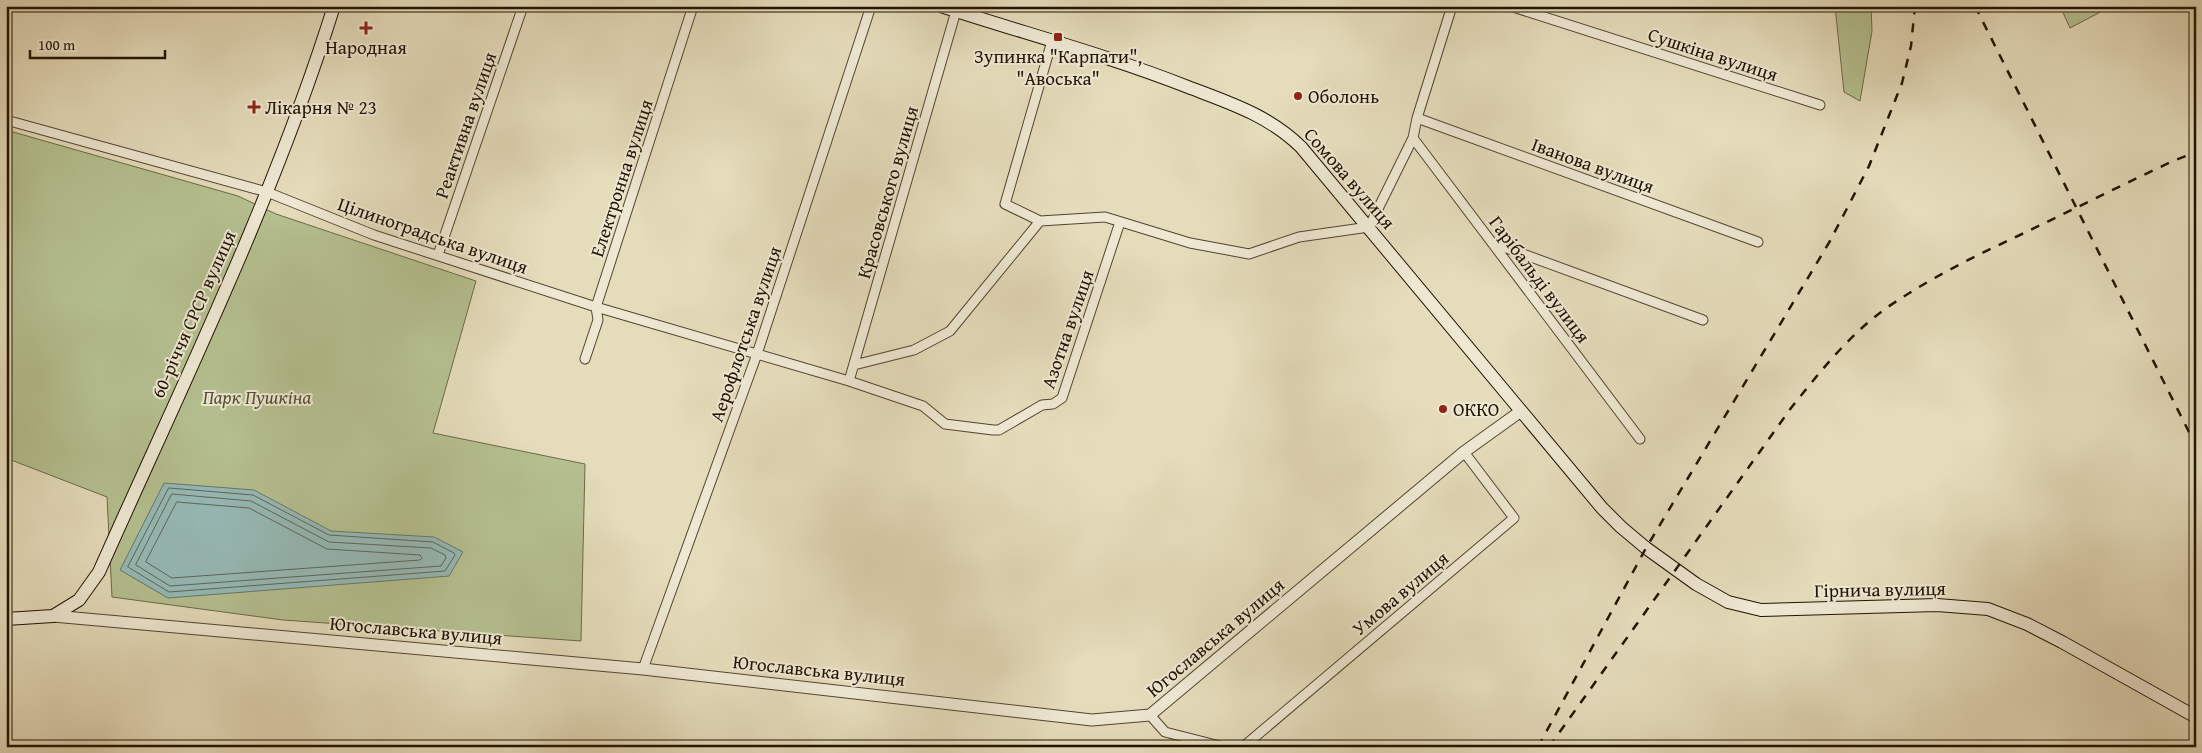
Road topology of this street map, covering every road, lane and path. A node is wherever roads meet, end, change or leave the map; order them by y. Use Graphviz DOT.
graph roads {
  1 [pos="334,6"];
  2 [pos="523,6"];
  3 [pos="692,6"];
  4 [pos="871,6"];
  5 [pos="941,6"];
  6 [pos="1452,6"];
  7 [pos="1510,6"];
  8 [pos="956,11"];
  9 [pos="1052,41"];
  10 [pos="1820,106"];
  11 [pos="1417,118"];
  12 [pos="6,120"];
  13 [pos="1414,138"];
  14 [pos="268,192"];
  15 [pos="1040,221"];
  16 [pos="1120,222"];
  17 [pos="1369,227"];
  18 [pos="1758,242"];
  19 [pos="1493,243"];
  20 [pos="438,255"];
  21 [pos="596,307"];
  22 [pos="1703,320"];
  23 [pos="757,354"];
  24 [pos="585,359"];
  25 [pos="854,365"];
  26 [pos="849,381"];
  27 [pos="1521,411"];
  28 [pos="1640,439"];
  29 [pos="1464,452"];
  30 [pos="1582,484"];
  31 [pos="53,616"];
  32 [pos="6,619"];
  33 [pos="643,669"];
  34 [pos="1150,716"];
  35 [pos="2196,717"];
  36 [pos="1224,747"];
  37 [pos="1243,747"];
  1 -- 14 [label="main road, 60-річчя СРСР вулиця"];
  2 -- 20 [label="street, Реактивна вулиця"];
  3 -- 21 [label="street, Електронна вулиця"];
  4 -- 23 [label="street, Аерофлотська вулиця"];
  5 -- 8 [label="main road, Сомова вулиця"];
  6 -- 11 [label="street"];
  7 -- 10 [label="street, Сушкіна вулиця"];
  8 -- 9 [label="main road, Сомова вулиця"];
  8 -- 25 [label="street, Красовського вулиця"];
  9 -- 15 [label="street"];
  9 -- 17 [label="main road, Сомова вулиця"];
  11 -- 13 [label="street"];
  11 -- 18 [label="street, Іванова вулиця"];
  12 -- 14 [label="street, Цілиноградська вулиця"];
  13 -- 17 [label="street"];
  13 -- 19 [label="street, Гарібальді вулиця"];
  14 -- 20 [label="street, Цілиноградська вулиця"];
  14 -- 31 [label="main road, 60-річчя СРСР вулиця"];
  15 -- 16 [label="street"];
  15 -- 25 [label="street"];
  16 -- 17 [label="street"];
  16 -- 26 [label="street, Азотна вулиця"];
  17 -- 27 [label="main road, Сомова вулиця"];
  19 -- 22 [label="street"];
  19 -- 28 [label="street, Гарібальді вулиця"];
  20 -- 21 [label="street, Цілиноградська вулиця"];
  21 -- 23 [label="street, Цілиноградська вулиця"];
  21 -- 24 [label="street, Електронна вулиця"];
  23 -- 26 [label="street, Цілиноградська вулиця"];
  23 -- 33 [label="street, Аерофлотська вулиця"];
  25 -- 26 [label="street, Красовського вулиця"];
  27 -- 29 [label="street, Югославська вулиця"];
  27 -- 30 [label="main road, Сомова вулиця"];
  29 -- 34 [label="street, Югославська вулиця"];
  29 -- 37 [label="street, Умова вулиця"];
  30 -- 35 [label="main road, Гірнича вулиця"];
  31 -- 32 [label="main road, Югославська вулиця"];
  31 -- 33 [label="street, Югославська вулиця"];
  33 -- 34 [label="street, Югославська вулиця"];
  34 -- 36 [label="street"];
}
